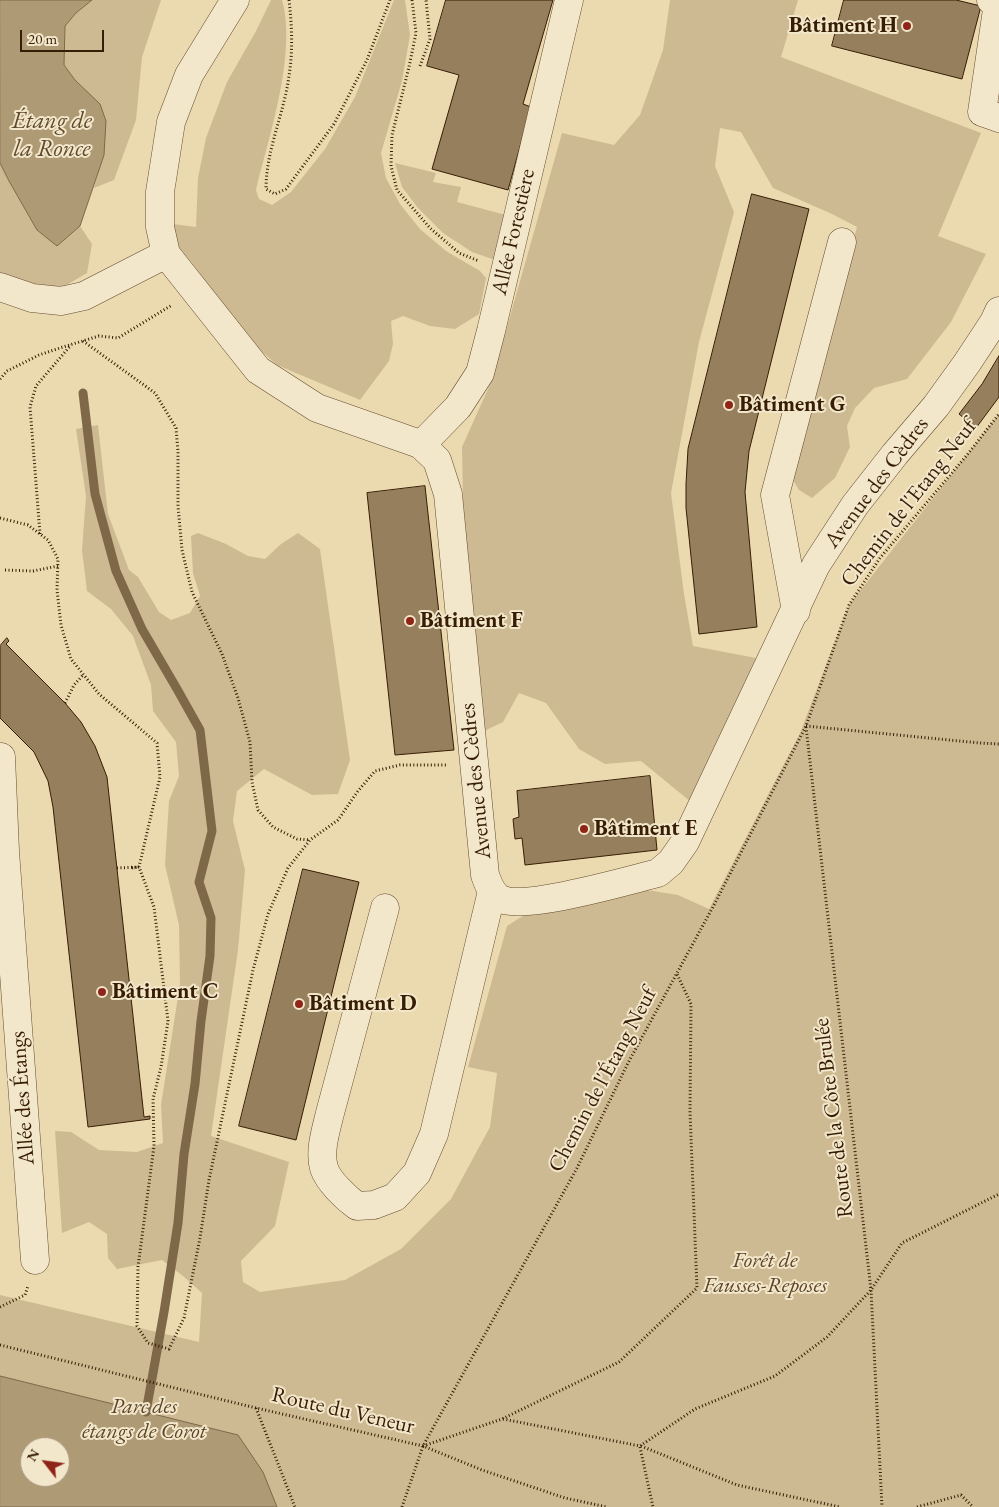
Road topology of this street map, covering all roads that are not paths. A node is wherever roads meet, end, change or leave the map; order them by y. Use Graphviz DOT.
graph roads {
  1 [pos="235,0"];
  2 [pos="569,0"];
  3 [pos="991,0"];
  4 [pos="999,118"];
  5 [pos="842,242"];
  6 [pos="166,254"];
  7 [pos="0,287"];
  8 [pos="999,311"];
  9 [pos="421,446"];
  10 [pos="796,611"];
  11 [pos="1,757"];
  12 [pos="3,851"];
  13 [pos="492,891"];
  14 [pos="385,908"];
  15 [pos="34,1260"];
  1 -- 6 [label="lane, Avenue des Cèdres"];
  2 -- 9 [label="lane, Allée Forestière"];
  3 -- 4 [label="lane"];
  5 -- 10 [label="lane"];
  6 -- 7 [label="lane"];
  6 -- 9 [label="lane, Avenue des Cèdres"];
  8 -- 10 [label="lane, Avenue des Cèdres"];
  9 -- 13 [label="lane, Avenue des Cèdres"];
  10 -- 13 [label="lane, Avenue des Cèdres"];
  11 -- 12 [label="lane, Allée des Étangs"];
  12 -- 15 [label="lane, Allée des Étangs"];
  13 -- 14 [label="lane"];
}
